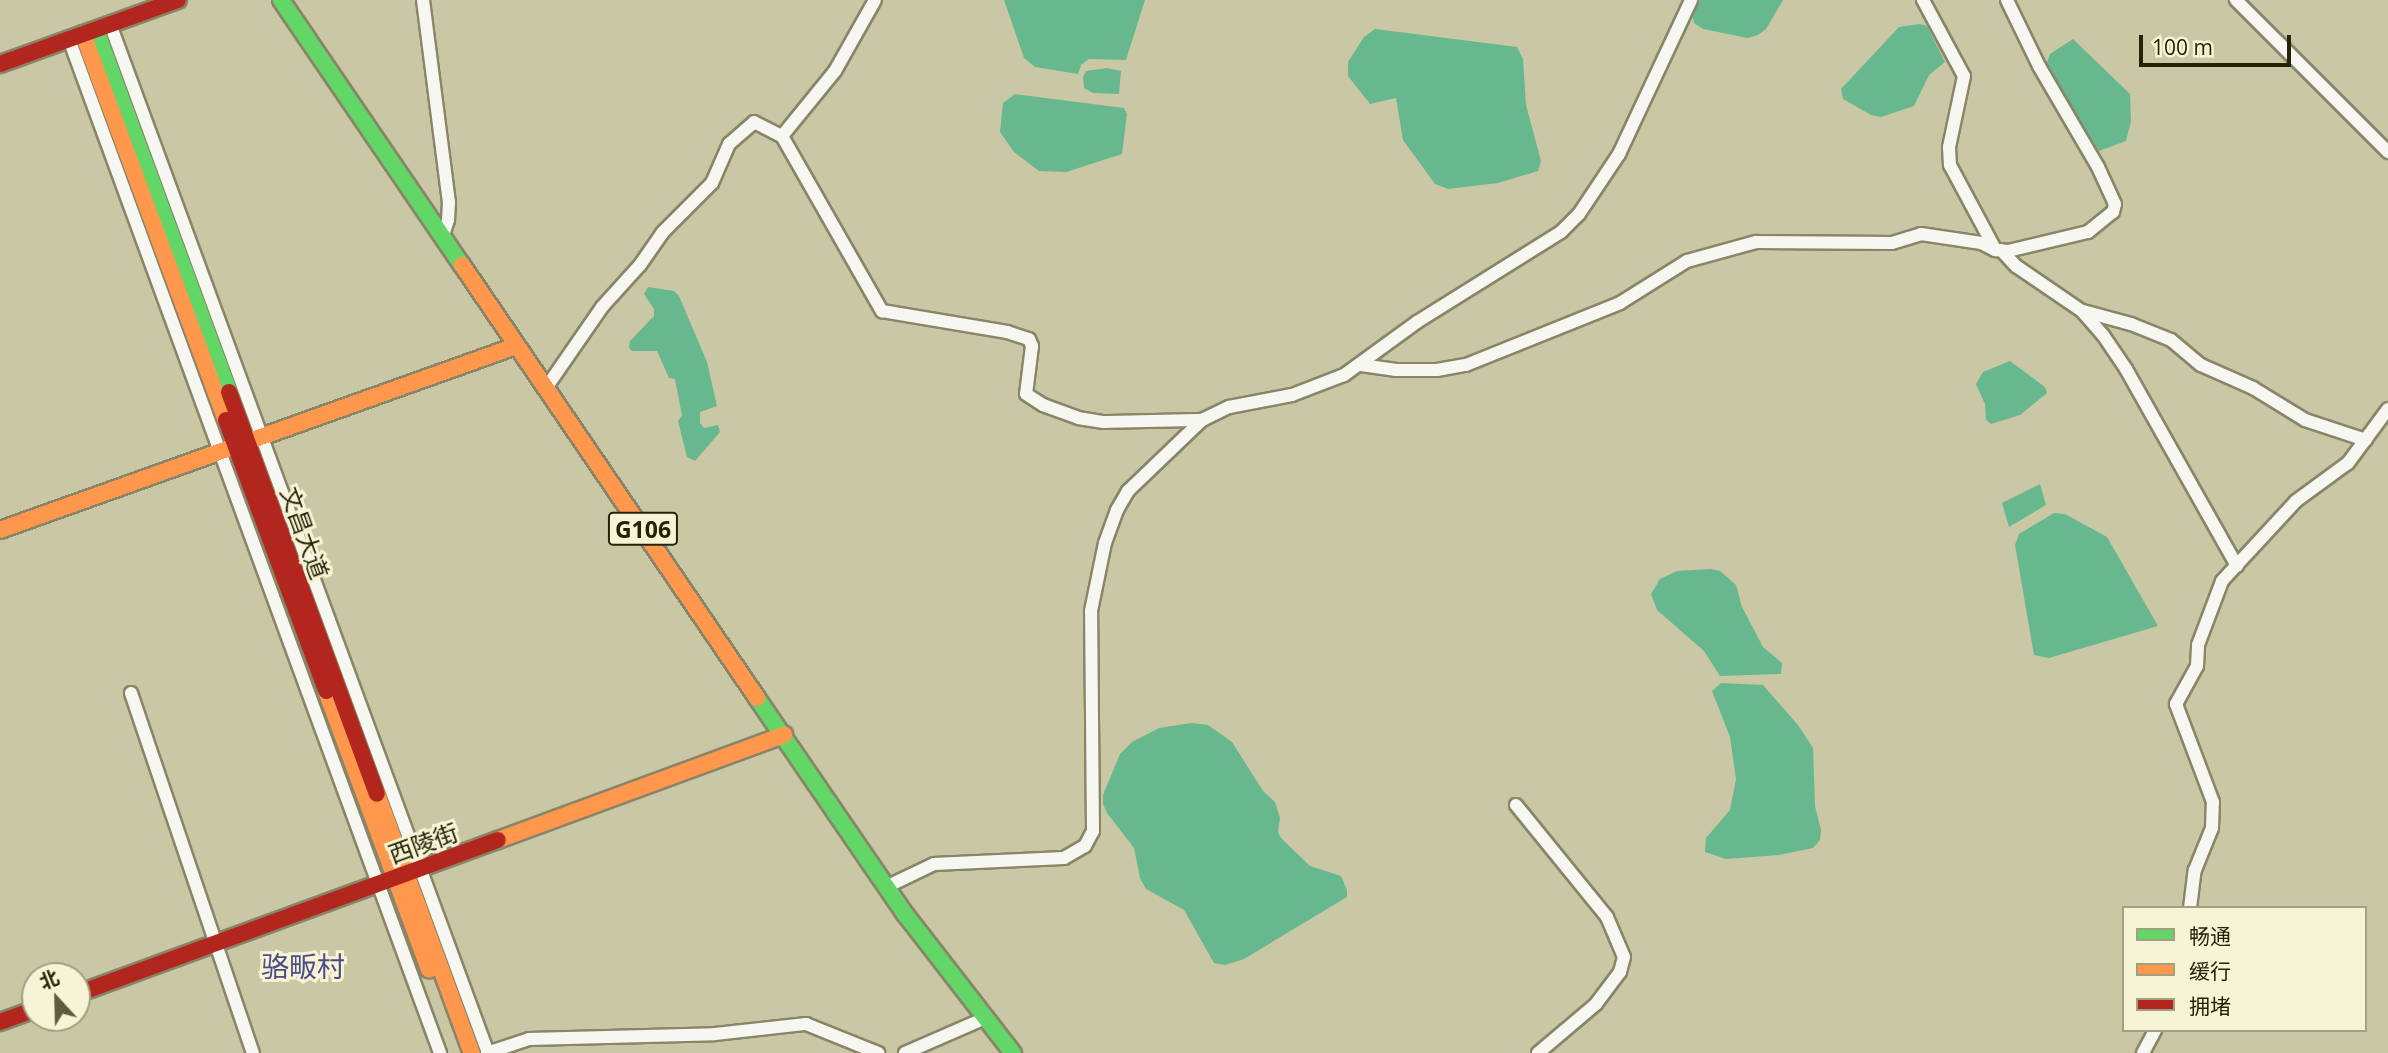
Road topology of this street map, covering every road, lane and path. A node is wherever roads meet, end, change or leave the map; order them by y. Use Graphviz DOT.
graph roads {
  1 [pos="178,0"];
  2 [pos="281,0"];
  3 [pos="422,0"];
  4 [pos="875,0"];
  5 [pos="1691,0"];
  6 [pos="1923,0"];
  7 [pos="2007,0"];
  8 [pos="2236,0"];
  9 [pos="90,32"];
  10 [pos="0,64"];
  11 [pos="782,135"];
  12 [pos="2388,152"];
  13 [pos="442,238"];
  14 [pos="1998,250"];
  15 [pos="2082,311"];
  16 [pos="516,346"];
  17 [pos="1361,365"];
  18 [pos="545,388"];
  19 [pos="2388,409"];
  20 [pos="1202,420"];
  21 [pos="2366,440"];
  22 [pos="241,444"];
  23 [pos="0,530"];
  24 [pos="2237,566"];
  25 [pos="131,693"];
  26 [pos="784,735"];
  27 [pos="1516,806"];
  28 [pos="407,873"];
  29 [pos="379,883"];
  30 [pos="886,887"];
  31 [pos="2190,906"];
  32 [pos="215,943"];
  33 [pos="91,989"];
  34 [pos="21,1014"];
  35 [pos="985,1018"];
  36 [pos="0,1022"];
  37 [pos="2154,1032"];
  38 [pos="253,1053"];
  39 [pos="440,1053"];
  40 [pos="459,1053"];
  41 [pos="472,1053"];
  42 [pos="488,1053"];
  43 [pos="878,1053"];
  44 [pos="905,1053"];
  45 [pos="1013,1053"];
  46 [pos="1538,1053"];
  47 [pos="2143,1053"];
  1 -- 9 [label="main road"];
  2 -- 13 [label="main road, G106"];
  3 -- 13 [label="street"];
  4 -- 11 [label="street"];
  5 -- 17 [label="street"];
  6 -- 14 [label="street"];
  7 -- 14 [label="street"];
  8 -- 12 [label="street"];
  9 -- 10 [label="main road"];
  9 -- 22 [label="main road, 文昌大道"];
  9 -- 22 [label="street"];
  11 -- 18 [label="street"];
  11 -- 20 [label="street"];
  13 -- 16 [label="main road, G106"];
  14 -- 15 [label="street"];
  14 -- 17 [label="street"];
  15 -- 21 [label="street"];
  15 -- 24 [label="street"];
  16 -- 18 [label="main road, G106"];
  16 -- 22 [label="main road"];
  17 -- 20 [label="street"];
  18 -- 26 [label="main road, G106"];
  19 -- 21 [label="street"];
  20 -- 30 [label="street"];
  21 -- 24 [label="street"];
  22 -- 23 [label="main road"];
  22 -- 28 [label="main road, 文昌大道"];
  22 -- 28 [label="street"];
  22 -- 29 [label="street"];
  24 -- 31 [label="street"];
  25 -- 32 [label="street"];
  26 -- 28 [label="main road, 西陵街"];
  26 -- 30 [label="main road, G106"];
  27 -- 46 [label="street"];
  28 -- 29 [label="main road, 西陵街"];
  28 -- 40 [label="main road, 文昌大道"];
  28 -- 41 [label="main road, 文昌大道"];
  28 -- 42 [label="street"];
  29 -- 32 [label="main road, 西陵街"];
  29 -- 39 [label="street"];
  30 -- 35 [label="main road, G106"];
  32 -- 33 [label="main road, 西陵街"];
  32 -- 38 [label="street"];
  34 -- 36 [label="main road"];
  35 -- 44 [label="street"];
  35 -- 45 [label="main road, G106"];
  37 -- 47 [label="street"];
  42 -- 43 [label="street"];
}
